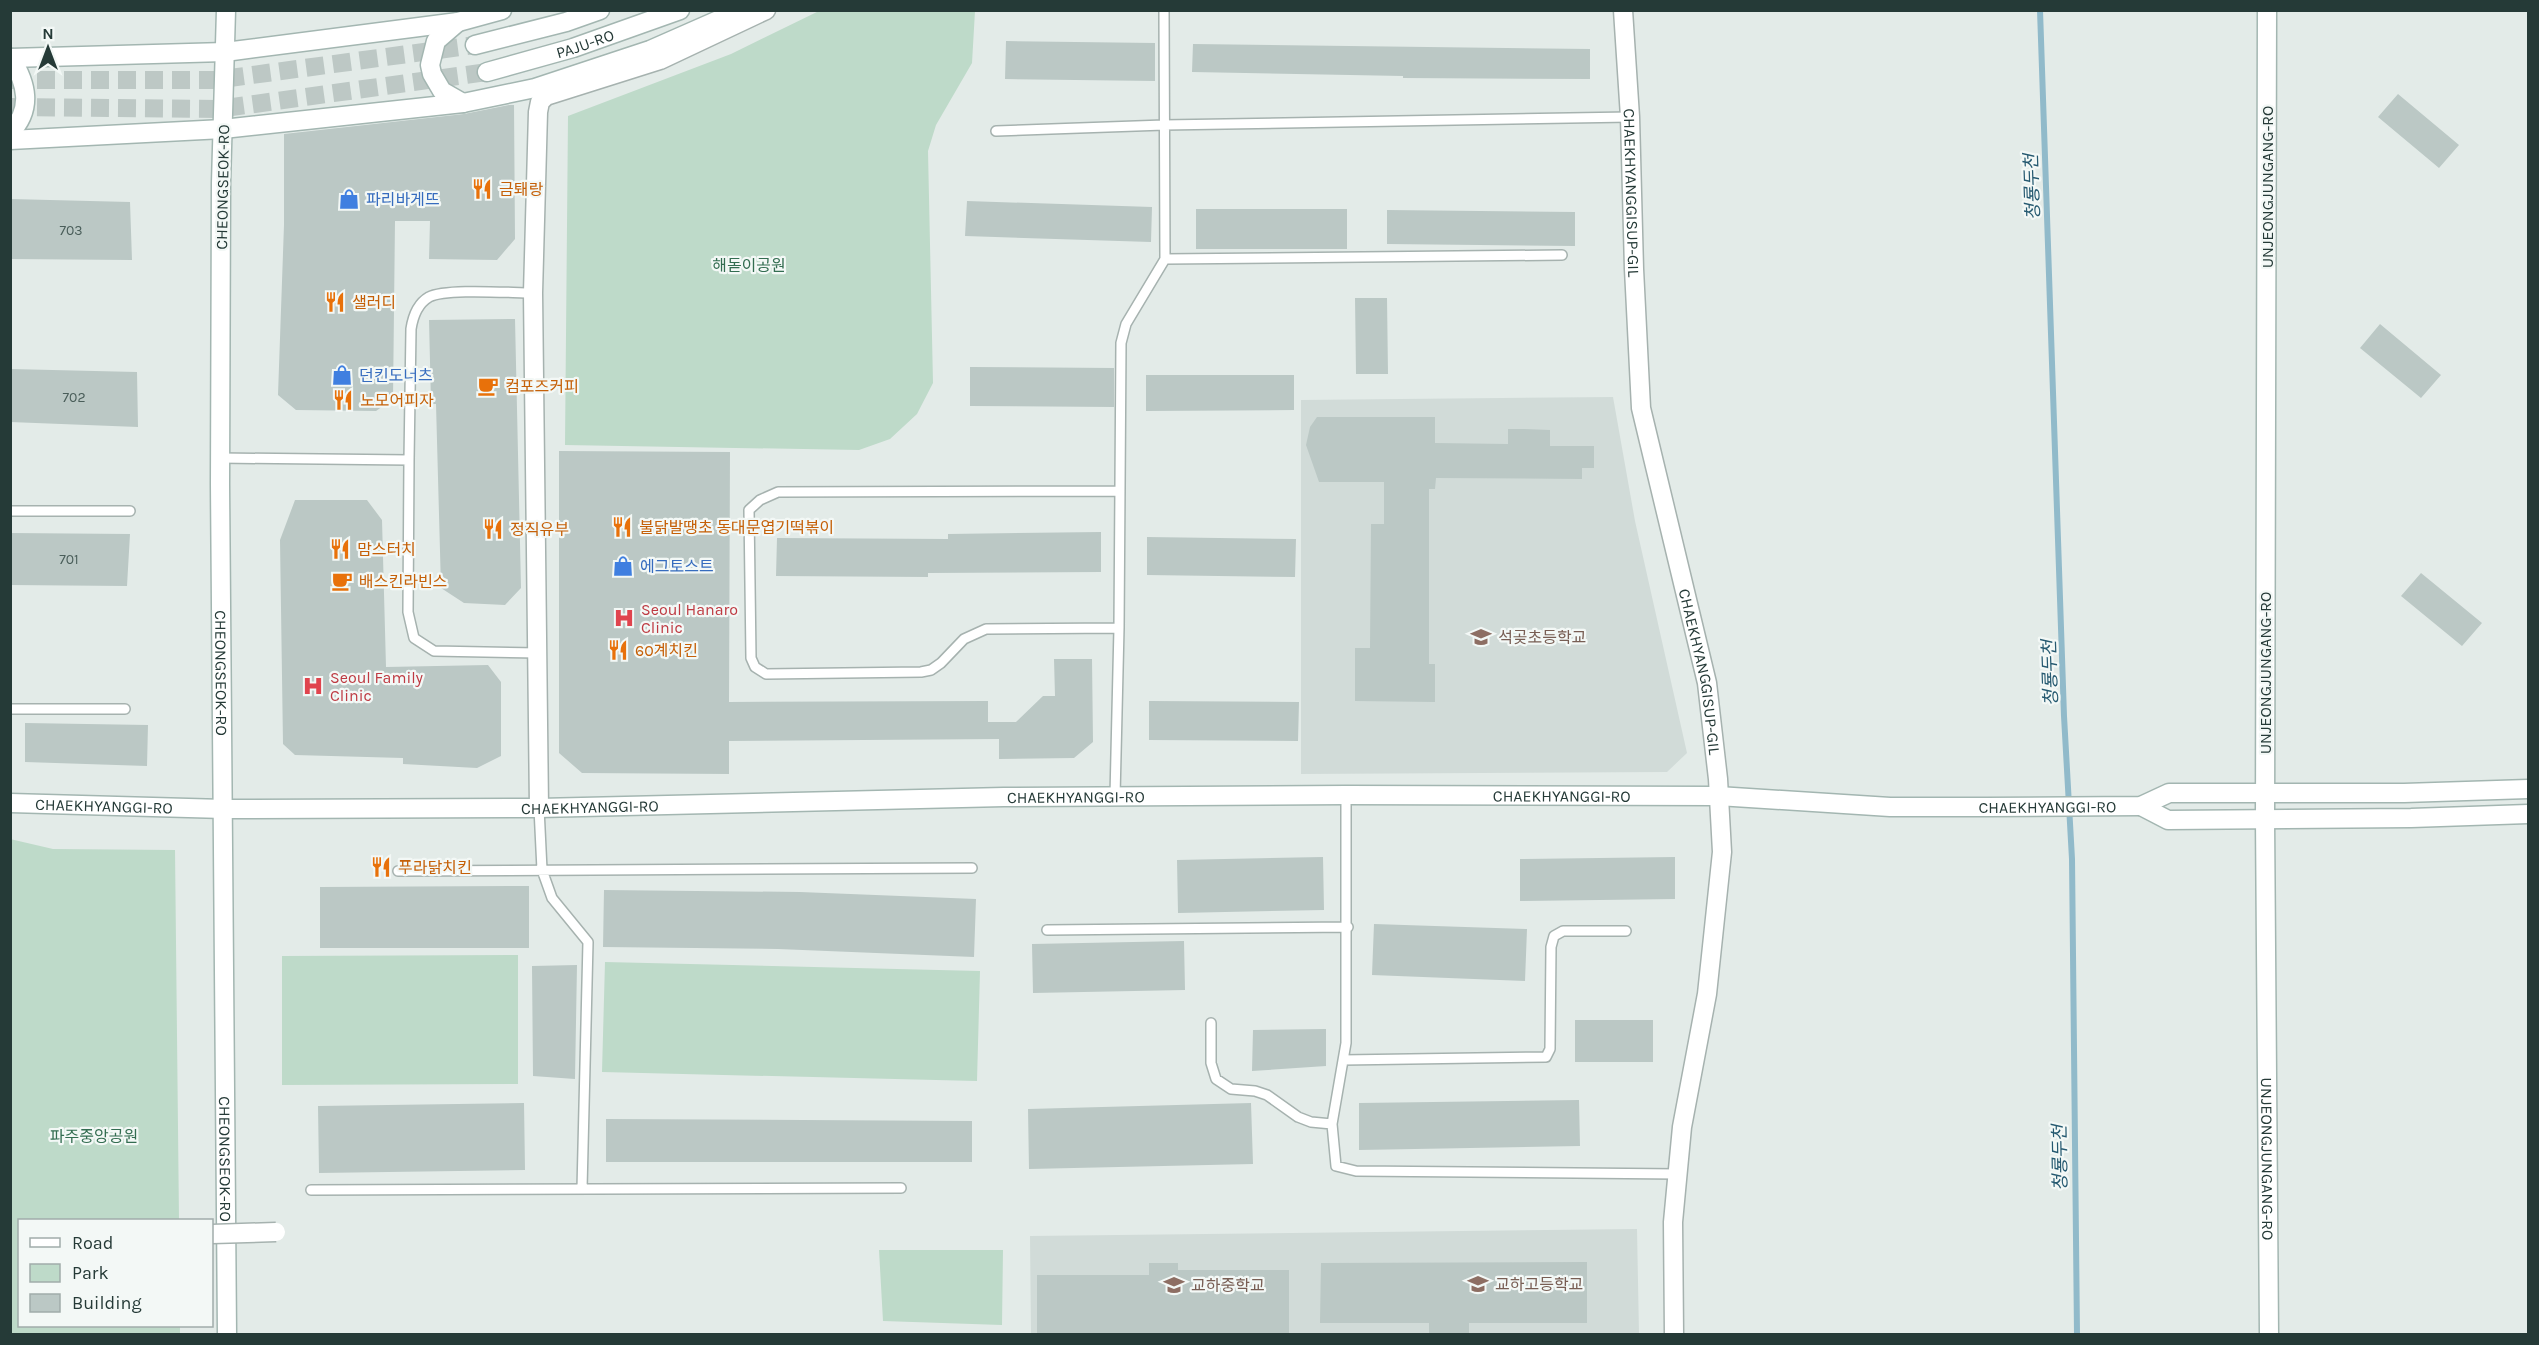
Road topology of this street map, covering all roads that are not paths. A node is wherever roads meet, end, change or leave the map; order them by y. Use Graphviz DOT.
graph roads {
  1 [pos="226,10"];
  2 [pos="502,10"];
  3 [pos="600,10"];
  4 [pos="680,10"];
  5 [pos="741,10"];
  6 [pos="766,10"];
  7 [pos="1164,10"];
  8 [pos="1623,10"];
  9 [pos="2267,10"];
  10 [pos="458,22"];
  11 [pos="475,45"];
  12 [pos="225,52"];
  13 [pos="11,58"];
  14 [pos="487,72"];
  15 [pos="463,103"];
  16 [pos="1630,117"];
  17 [pos="1164,125"];
  18 [pos="223,129"];
  19 [pos="996,131"];
  20 [pos="10,133"];
  21 [pos="10,140"];
  22 [pos="1562,255"];
  23 [pos="1165,259"];
  24 [pos="533,293"];
  25 [pos="220,458"];
  26 [pos="409,460"];
  27 [pos="1120,491"];
  28 [pos="10,510"];
  29 [pos="130,511"];
  30 [pos="1119,628"];
  31 [pos="538,653"];
  32 [pos="10,709"];
  33 [pos="124,709"];
  34 [pos="2529,789"];
  35 [pos="2265,792"];
  36 [pos="1346,795"];
  37 [pos="1115,796"];
  38 [pos="1718,796"];
  39 [pos="10,804"];
  40 [pos="2141,806"];
  41 [pos="539,808"];
  42 [pos="224,809"];
  43 [pos="2529,814"];
  44 [pos="2265,819"];
  45 [pos="972,867"];
  46 [pos="542,870"];
  47 [pos="398,871"];
  48 [pos="1347,927"];
  49 [pos="1047,930"];
  50 [pos="1626,931"];
  51 [pos="1211,1023"];
  52 [pos="1344,1060"];
  53 [pos="1332,1124"];
  54 [pos="1678,1174"];
  55 [pos="901,1188"];
  56 [pos="582,1189"];
  57 [pos="311,1190"];
  58 [pos="276,1232"];
  59 [pos="213,1234"];
  60 [pos="227,1335"];
  61 [pos="1674,1335"];
  62 [pos="2269,1335"];
  1 -- 12 [label="street, CHEONGSEOK-RO"];
  2 -- 10 [label="street"];
  3 -- 11 [label="street, PAJU-RO"];
  4 -- 14 [label="street, PAJU-RO"];
  5 -- 15 [label="street"];
  6 -- 24 [label="street"];
  7 -- 17 [label="lane"];
  8 -- 16 [label="street, CHAEKHYANGGISUP-GIL"];
  9 -- 35 [label="street, UNJEONGJUNGANG-RO"];
  10 -- 12 [label="street"];
  10 -- 15 [label="street"];
  12 -- 13 [label="street"];
  12 -- 18 [label="street, CHEONGSEOK-RO"];
  13 -- 20 [label="street"];
  15 -- 18 [label="street"];
  16 -- 17 [label="lane"];
  16 -- 38 [label="street, CHAEKHYANGGISUP-GIL"];
  17 -- 19 [label="lane"];
  17 -- 23 [label="lane"];
  18 -- 21 [label="street"];
  18 -- 25 [label="street, CHEONGSEOK-RO"];
  22 -- 23 [label="lane"];
  23 -- 27 [label="lane"];
  24 -- 26 [label="lane"];
  24 -- 31 [label="street"];
  25 -- 26 [label="lane"];
  25 -- 42 [label="street, CHEONGSEOK-RO"];
  26 -- 31 [label="lane"];
  27 -- 30 [label="lane"];
  27 -- 30 [label="lane"];
  28 -- 29 [label="lane"];
  30 -- 37 [label="lane"];
  31 -- 41 [label="street"];
  32 -- 33 [label="lane"];
  34 -- 35 [label="street, CHAEKHYANGGI-RO"];
  35 -- 40 [label="street, CHAEKHYANGGI-RO"];
  35 -- 44 [label="street, UNJEONGJUNGANG-RO"];
  36 -- 37 [label="street, CHAEKHYANGGI-RO"];
  36 -- 38 [label="street, CHAEKHYANGGI-RO"];
  36 -- 48 [label="lane"];
  37 -- 41 [label="street, CHAEKHYANGGI-RO"];
  38 -- 40 [label="street, CHAEKHYANGGI-RO"];
  38 -- 54 [label="street, CHAEKHYANGGISUP-GIL"];
  39 -- 42 [label="street, CHAEKHYANGGI-RO"];
  40 -- 44 [label="street, CHAEKHYANGGI-RO"];
  41 -- 42 [label="street, CHAEKHYANGGI-RO"];
  41 -- 46 [label="lane"];
  42 -- 60 [label="street, CHEONGSEOK-RO"];
  43 -- 44 [label="street, CHAEKHYANGGI-RO"];
  44 -- 62 [label="street, UNJEONGJUNGANG-RO"];
  45 -- 46 [label="lane"];
  46 -- 47 [label="lane"];
  46 -- 56 [label="lane"];
  48 -- 49 [label="lane"];
  48 -- 52 [label="lane"];
  50 -- 52 [label="lane"];
  51 -- 53 [label="lane"];
  52 -- 53 [label="lane"];
  53 -- 54 [label="lane"];
  54 -- 61 [label="street, CHAEKHYANGGISUP-GIL"];
  55 -- 56 [label="lane"];
  56 -- 57 [label="lane"];
  58 -- 59 [label="street, bridge"];
}
